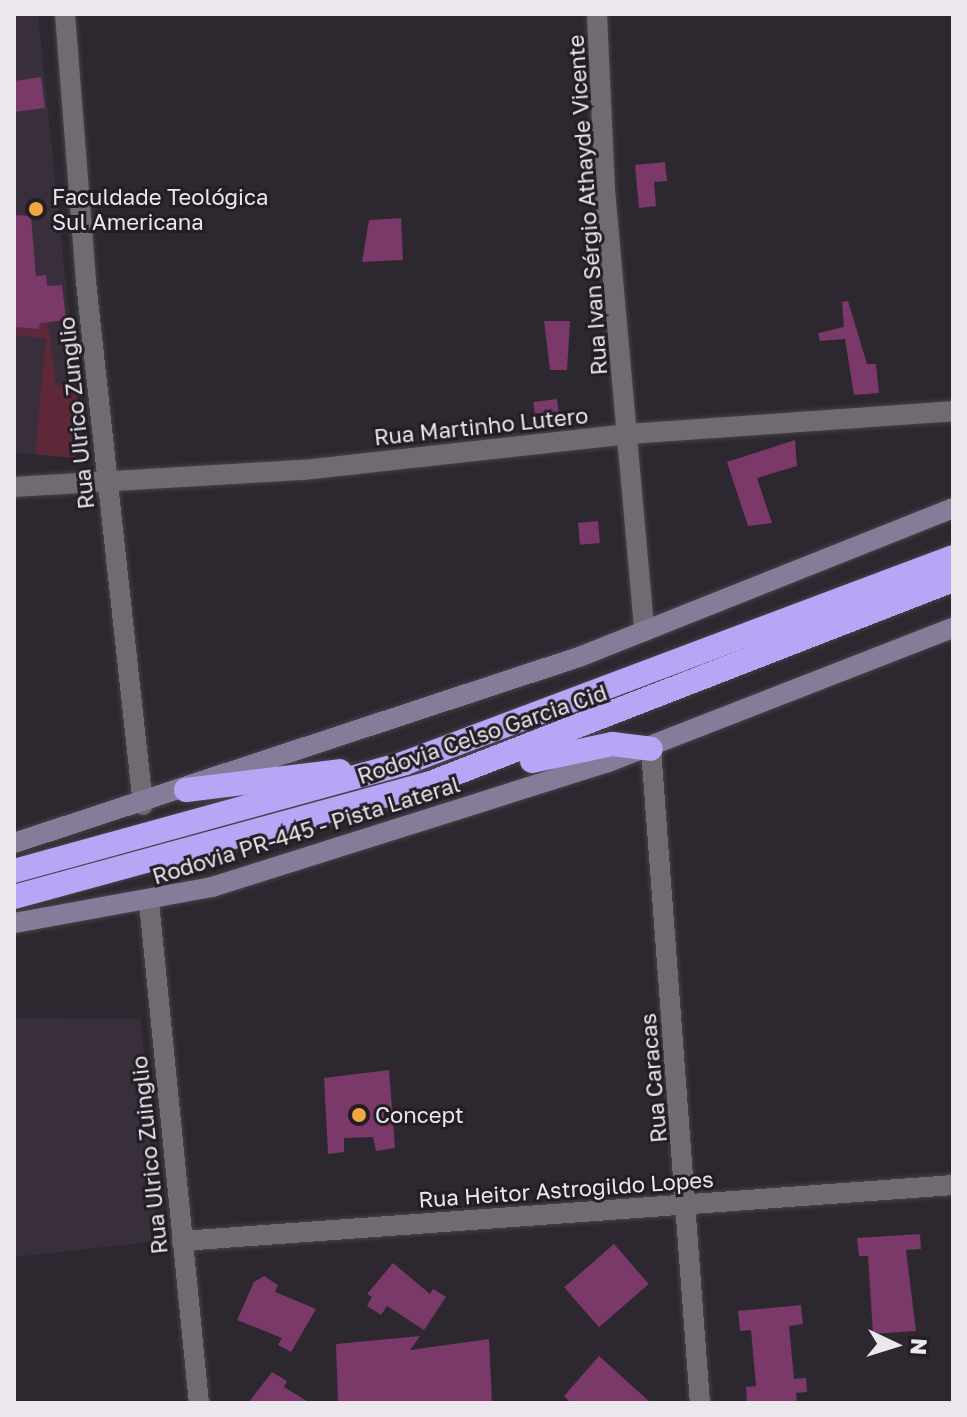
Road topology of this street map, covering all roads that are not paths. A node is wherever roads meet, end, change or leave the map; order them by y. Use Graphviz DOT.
graph roads {
  1 [pos="65,14"];
  2 [pos="597,14"];
  3 [pos="953,411"];
  4 [pos="628,434"];
  5 [pos="108,485"];
  6 [pos="14,487"];
  7 [pos="953,508"];
  8 [pos="953,543"];
  9 [pos="953,557"];
  10 [pos="953,580"];
  11 [pos="876,591"];
  12 [pos="953,628"];
  13 [pos="644,631"];
  14 [pos="651,749"];
  15 [pos="405,763"];
  16 [pos="428,784"];
  17 [pos="186,790"];
  18 [pos="143,805"];
  19 [pos="14,843"];
  20 [pos="143,863"];
  21 [pos="14,871"];
  22 [pos="14,897"];
  23 [pos="149,902"];
  24 [pos="14,912"];
  25 [pos="14,923"];
  26 [pos="953,1185"];
  27 [pos="687,1204"];
  28 [pos="182,1241"];
  29 [pos="199,1403"];
  30 [pos="700,1403"];
  1 -- 5 [label="street, Rua Ulrico Zunglio"];
  2 -- 4 [label="street, Rua Ivan Sérgio Athayde Vicente"];
  3 -- 4 [label="street, Rua Martinho Lutero"];
  4 -- 5 [label="street, Rua Martinho Lutero"];
  4 -- 13 [label="street, Rua Ivan Sérgio Athayde Vicente"];
  5 -- 6 [label="street, Rua Martinho Lutero"];
  5 -- 18 [label="street, Rua Ulrico Zunglio"];
  7 -- 13 [label="street, Rodovia Celso Garcia Cid"];
  8 -- 11 [label="highway"];
  9 -- 11 [label="highway, Rodovia Celso Garcia Cid"];
  10 -- 16 [label="highway, Rodovia Celso Garcia Cid"];
  11 -- 15 [label="highway, Rodovia Celso Garcia Cid"];
  12 -- 14 [label="street"];
  13 -- 17 [label="street, Rodovia Celso Garcia Cid"];
  14 -- 16 [label="highway"];
  14 -- 23 [label="street, Rodovia PR-445 - Pista Lateral"];
  14 -- 27 [label="street, Rua Caracas"];
  15 -- 17 [label="highway"];
  15 -- 21 [label="highway, Rodovia Celso Garcia Cid"];
  16 -- 20 [label="highway, Rodovia Celso Garcia Cid"];
  17 -- 18 [label="street"];
  18 -- 19 [label="street"];
  20 -- 22 [label="highway, Rodovia Celso Garcia Cid"];
  20 -- 24 [label="highway"];
  23 -- 25 [label="street, Rodovia PR-445 - Pista Lateral"];
  23 -- 28 [label="street, Rua Ulrico Zuinglio"];
  26 -- 27 [label="street, Rua Heitor Astrogildo Lopes"];
  27 -- 28 [label="street, Rua Heitor Astrogildo Lopes"];
  27 -- 30 [label="street, Rua Caracas"];
  28 -- 29 [label="street, Rua Ulrico Zuinglio"];
}
